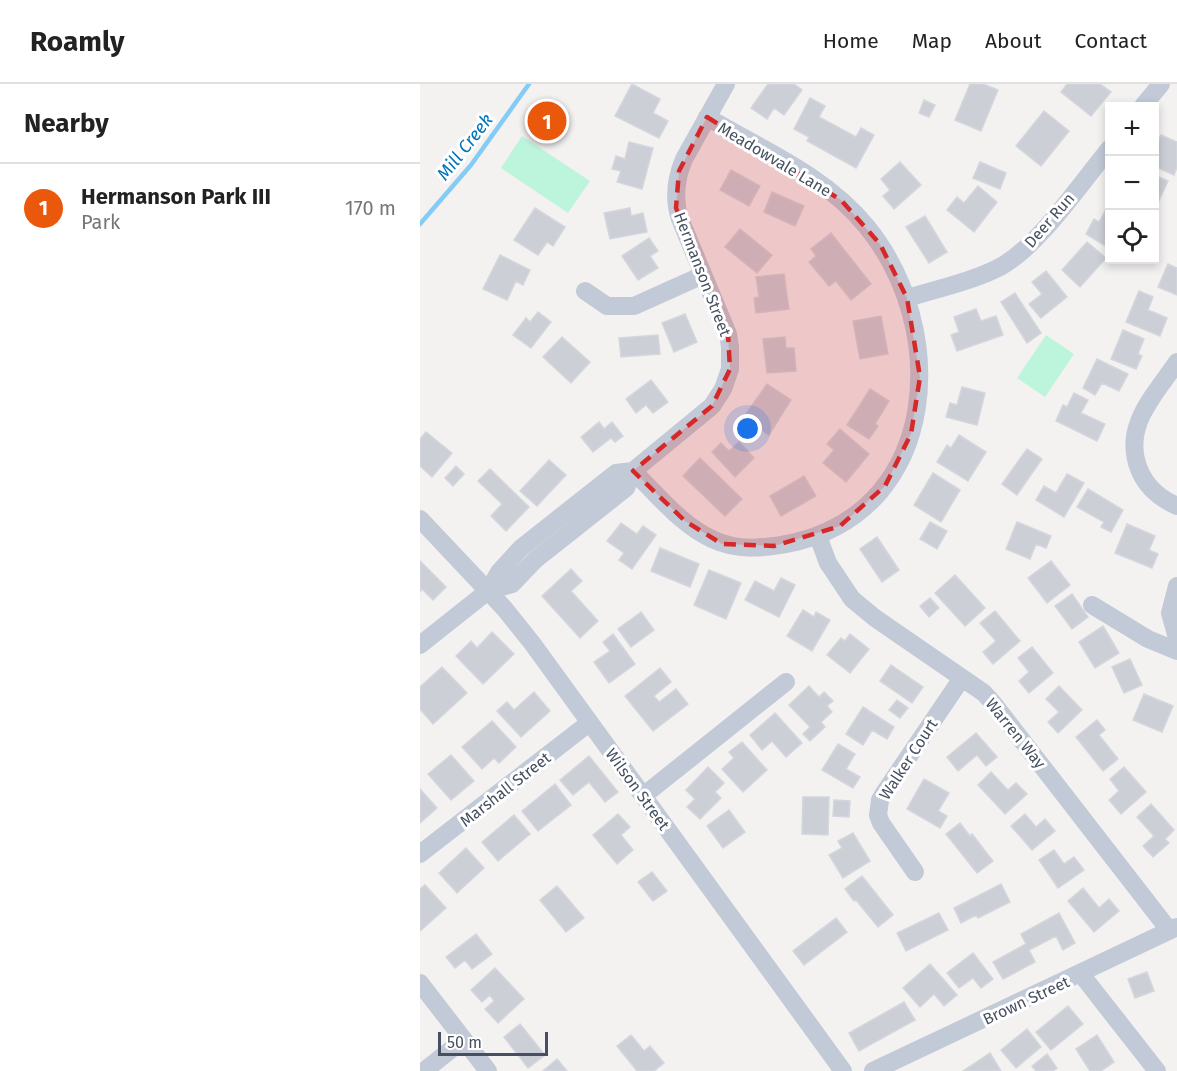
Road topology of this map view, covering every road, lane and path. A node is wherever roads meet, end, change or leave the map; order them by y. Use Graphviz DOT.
graph roads {
  1 [pos="726,84"];
  2 [pos="1161,84"];
  3 [pos="1146,102"];
  4 [pos="707,117"];
  5 [pos="1105,154"];
  6 [pos="703,275"];
  7 [pos="585,291"];
  8 [pos="908,298"];
  9 [pos="1177,362"];
  10 [pos="633,471"];
  11 [pos="1177,506"];
  12 [pos="420,519"];
  13 [pos="818,536"];
  14 [pos="1177,586"];
  15 [pos="488,591"];
  16 [pos="1092,605"];
  17 [pos="1177,638"];
  18 [pos="420,645"];
  19 [pos="1177,651"];
  20 [pos="962,678"];
  21 [pos="786,682"];
  22 [pos="589,723"];
  23 [pos="644,796"];
  24 [pos="420,855"];
  25 [pos="915,872"];
  26 [pos="1173,928"];
  27 [pos="1081,974"];
  28 [pos="420,983"];
  29 [pos="463,1040"];
  30 [pos="424,1071"];
  31 [pos="488,1071"];
  32 [pos="843,1071"];
  33 [pos="873,1071"];
  34 [pos="1157,1071"];
  1 -- 4 [label="street, Hermanson Street"];
  2 -- 3 [label="street"];
  4 -- 6 [label="street, Hermanson Street"];
  4 -- 8 [label="street, Meadowvale Lane"];
  5 -- 8 [label="street, Deer Run"];
  6 -- 7 [label="street"];
  6 -- 10 [label="street, Hermanson Street"];
  8 -- 13 [label="street, Meadowvale Lane"];
  9 -- 11 [label="street"];
  10 -- 13 [label="street, Meadowvale Lane"];
  10 -- 15 [label="street, Hermanson Street"];
  12 -- 15 [label="street, Wilson Street"];
  13 -- 20 [label="street, Warren Way"];
  14 -- 17 [label="street"];
  15 -- 18 [label="street, Hermanson Street"];
  15 -- 22 [label="street, Wilson Street"];
  16 -- 19 [label="street"];
  20 -- 25 [label="street, Walker Court"];
  20 -- 26 [label="street, Warren Way"];
  21 -- 23 [label="street"];
  22 -- 23 [label="street, Wilson Street"];
  22 -- 24 [label="street, Marshall Street"];
  23 -- 32 [label="street, Wilson Street"];
  26 -- 27 [label="street, Brown Street"];
  27 -- 33 [label="street, Brown Street"];
  27 -- 34 [label="street"];
  28 -- 29 [label="street"];
  29 -- 30 [label="street"];
  29 -- 31 [label="street"];
}
